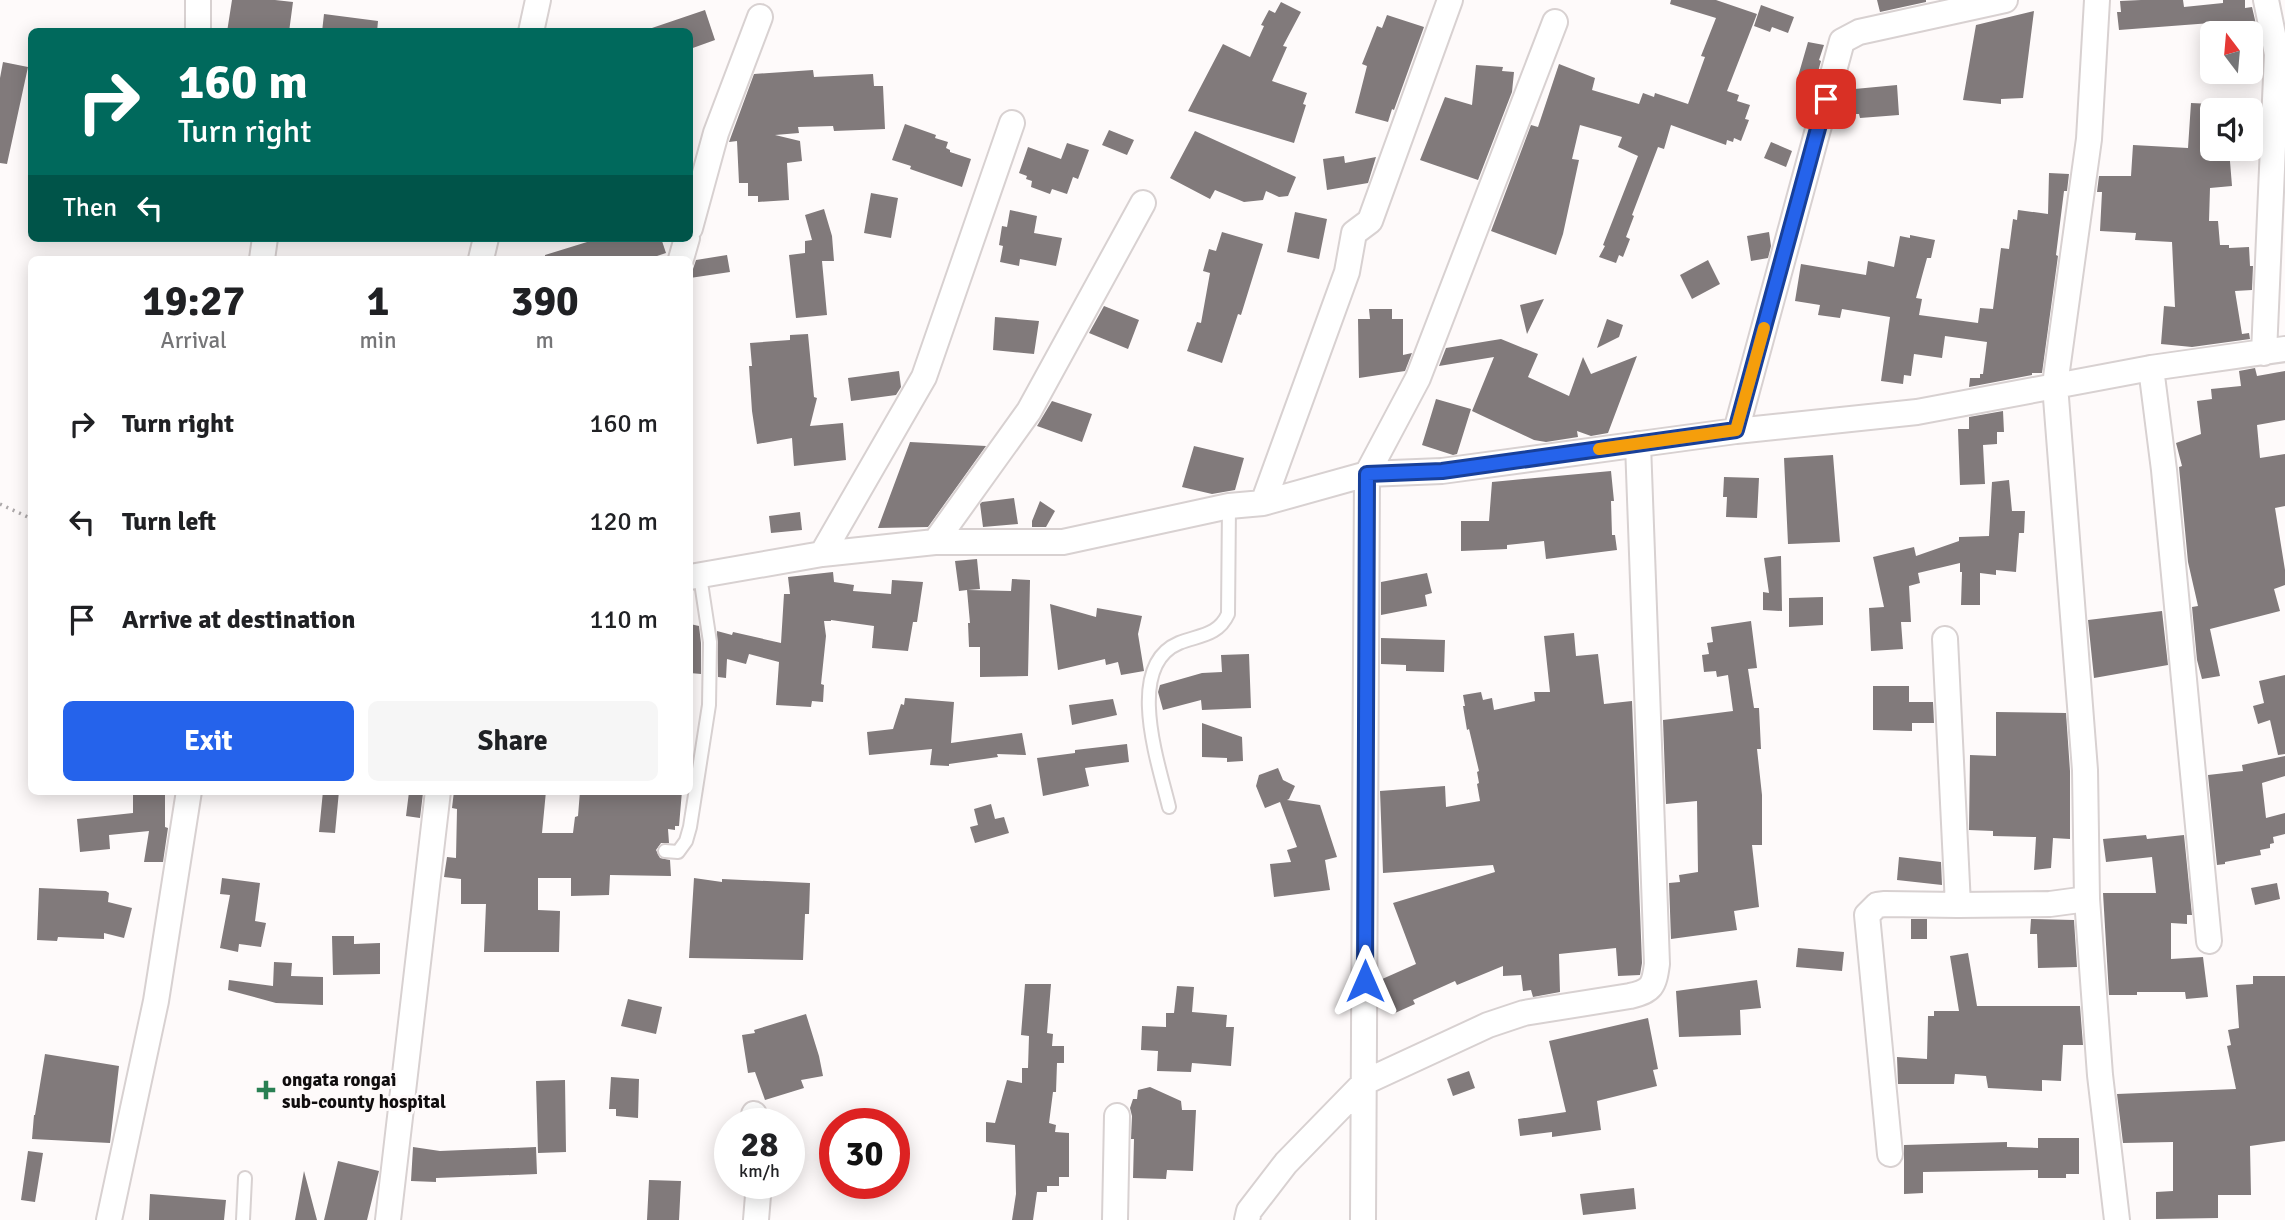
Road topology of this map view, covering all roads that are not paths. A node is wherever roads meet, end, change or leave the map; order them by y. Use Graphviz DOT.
graph roads {
  1 [pos="538,0"];
  2 [pos="1450,0"];
  3 [pos="2005,0"];
  4 [pos="2097,0"];
  5 [pos="2266,0"];
  6 [pos="760,17"];
  7 [pos="1555,22"];
  8 [pos="532,28"];
  9 [pos="1012,123"];
  10 [pos="1143,203"];
  11 [pos="693,217"];
  12 [pos="2275,351"];
  13 [pos="2151,368"];
  14 [pos="2055,385"];
  15 [pos="1736,430"];
  16 [pos="1639,444"];
  17 [pos="1367,474"];
  18 [pos="1263,503"];
  19 [pos="1229,506"];
  20 [pos="935,542"];
  21 [pos="822,554"];
  22 [pos="695,577"];
  23 [pos="1945,639"];
  24 [pos="188,795"];
  25 [pos="438,795"];
  26 [pos="1169,807"];
  27 [pos="665,851"];
  28 [pos="2087,899"];
  29 [pos="1958,905"];
  30 [pos="2209,941"];
  31 [pos="1365,1083"];
  32 [pos="1118,1116"];
  33 [pos="1890,1154"];
  34 [pos="245,1178"];
  35 [pos="758,1199"];
  36 [pos="109,1220"];
  37 [pos="243,1220"];
  38 [pos="388,1220"];
  39 [pos="757,1220"];
  40 [pos="1115,1220"];
  41 [pos="1247,1220"];
  42 [pos="1363,1220"];
  43 [pos="2117,1220"];
  1 -- 8 [label="street"];
  2 -- 18 [label="street"];
  3 -- 15 [label="street"];
  4 -- 14 [label="street"];
  5 -- 12 [label="street"];
  6 -- 11 [label="street"];
  7 -- 17 [label="street"];
  9 -- 21 [label="street"];
  10 -- 20 [label="street"];
  12 -- 13 [label="street"];
  13 -- 14 [label="street"];
  13 -- 30 [label="street"];
  14 -- 15 [label="street"];
  14 -- 28 [label="street"];
  15 -- 16 [label="street"];
  16 -- 17 [label="street"];
  16 -- 31 [label="street"];
  17 -- 18 [label="street"];
  17 -- 31 [label="street"];
  18 -- 19 [label="street"];
  19 -- 20 [label="street"];
  19 -- 26 [label="lane"];
  20 -- 21 [label="street"];
  21 -- 22 [label="street"];
  22 -- 27 [label="lane"];
  23 -- 29 [label="street"];
  24 -- 36 [label="street"];
  25 -- 38 [label="street"];
  28 -- 29 [label="street"];
  28 -- 43 [label="street"];
  29 -- 33 [label="street"];
  31 -- 41 [label="street"];
  31 -- 42 [label="street"];
  32 -- 40 [label="street"];
  34 -- 37 [label="lane"];
  35 -- 39 [label="street"];
}
